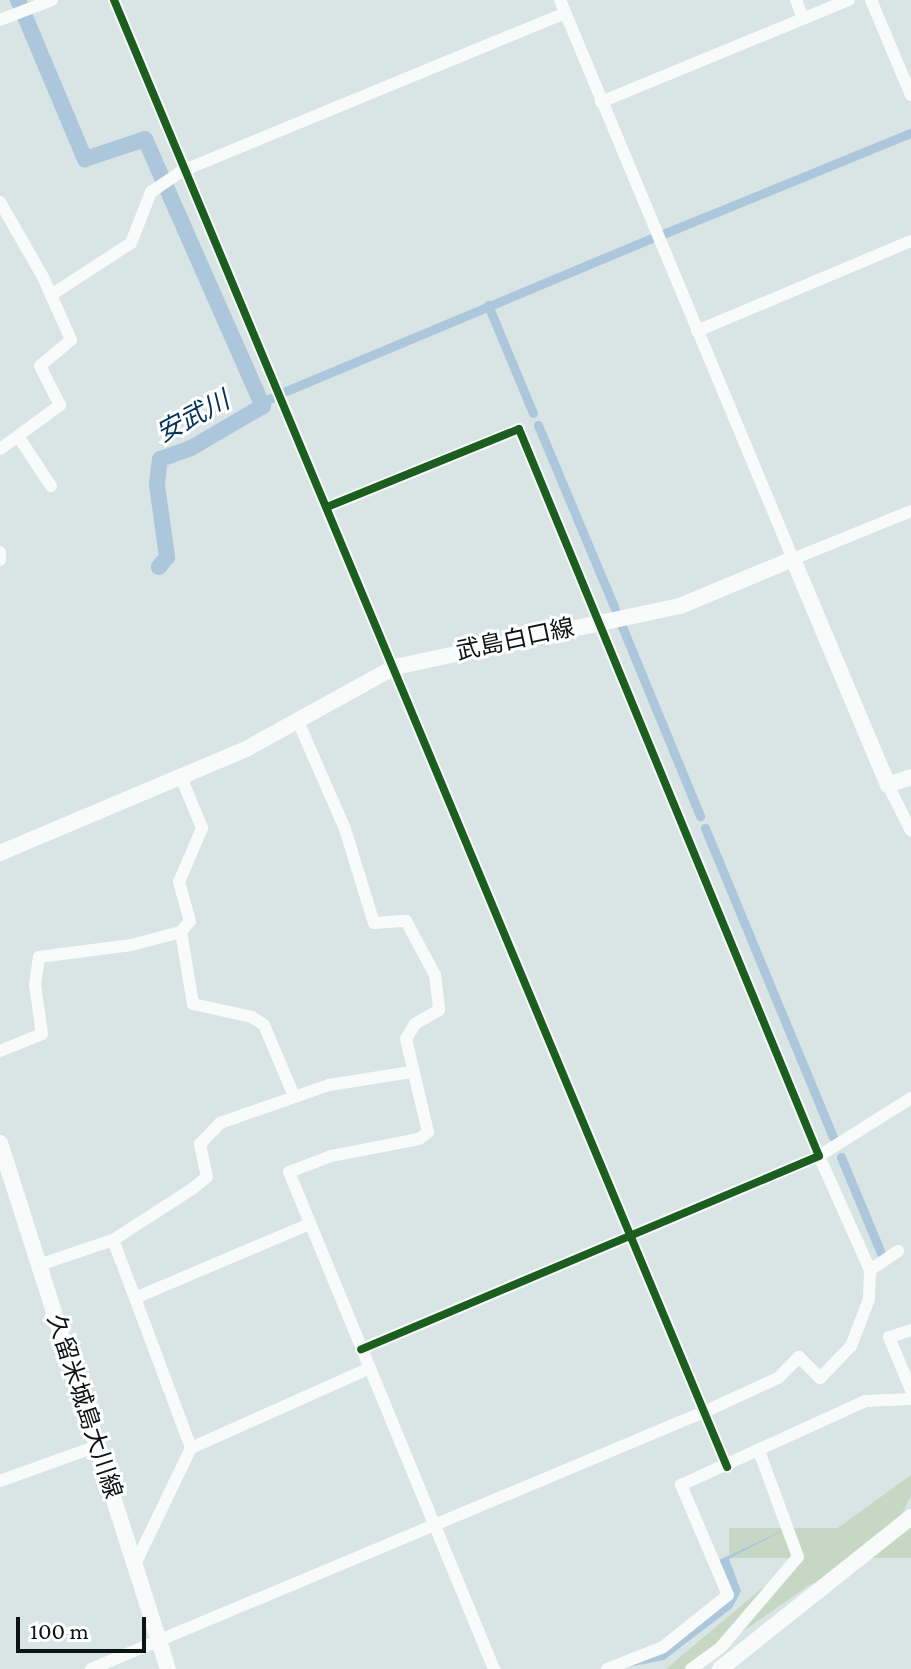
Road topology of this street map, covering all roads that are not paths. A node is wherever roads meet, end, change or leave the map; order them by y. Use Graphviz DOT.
graph roads {
  1 [pos="52,0"];
  2 [pos="114,0"];
  3 [pos="560,0"];
  4 [pos="796,0"];
  5 [pos="849,0"];
  6 [pos="871,0"];
  7 [pos="565,13"];
  8 [pos="6,18"];
  9 [pos="803,19"];
  10 [pos="911,95"];
  11 [pos="601,102"];
  12 [pos="180,174"];
  13 [pos="0,202"];
  14 [pos="911,241"];
  15 [pos="51,295"];
  16 [pos="697,331"];
  17 [pos="18,436"];
  18 [pos="0,449"];
  19 [pos="51,486"];
  20 [pos="327,507"];
  21 [pos="911,511"];
  22 [pos="0,552"];
  23 [pos="793,559"];
  24 [pos="0,560"];
  25 [pos="598,622"];
  26 [pos="395,667"];
  27 [pos="297,719"];
  28 [pos="181,777"];
  29 [pos="911,777"];
  30 [pos="888,785"];
  31 [pos="911,831"];
  32 [pos="0,853"];
  33 [pos="181,932"];
  34 [pos="0,1051"];
  35 [pos="411,1072"];
  36 [pos="294,1096"];
  37 [pos="911,1098"];
  38 [pos="0,1143"];
  39 [pos="819,1156"];
  40 [pos="309,1224"];
  41 [pos="632,1237"];
  42 [pos="113,1240"];
  43 [pos="898,1251"];
  44 [pos="39,1265"];
  45 [pos="870,1270"];
  46 [pos="135,1298"];
  47 [pos="911,1330"];
  48 [pos="361,1349"];
  49 [pos="370,1368"];
  50 [pos="911,1390"];
  51 [pos="911,1399"];
  52 [pos="704,1412"];
  53 [pos="97,1446"];
  54 [pos="191,1448"];
  55 [pos="759,1451"];
  56 [pos="727,1467"];
  57 [pos="0,1481"];
  58 [pos="911,1517"];
  59 [pos="436,1528"];
  60 [pos="137,1560"];
  61 [pos="160,1642"];
  62 [pos="91,1669"];
  63 [pos="168,1669"];
  64 [pos="494,1669"];
  65 [pos="607,1669"];
  66 [pos="691,1669"];
  67 [pos="720,1669"];
  1 -- 8 [label="street"];
  2 -- 12 [label="street"];
  3 -- 7 [label="street"];
  4 -- 9 [label="street"];
  5 -- 9 [label="street"];
  6 -- 10 [label="street"];
  7 -- 11 [label="street"];
  7 -- 12 [label="street"];
  9 -- 11 [label="street"];
  11 -- 16 [label="street"];
  12 -- 15 [label="street"];
  12 -- 20 [label="street"];
  13 -- 15 [label="street"];
  14 -- 16 [label="street"];
  15 -- 17 [label="street"];
  16 -- 23 [label="street"];
  17 -- 18 [label="street"];
  17 -- 19 [label="street"];
  20 -- 25 [label="street"];
  20 -- 26 [label="street"];
  21 -- 23 [label="street"];
  22 -- 24 [label="street"];
  23 -- 25 [label="main road, 武島白口線"];
  23 -- 30 [label="main road"];
  25 -- 26 [label="main road, 武島白口線"];
  25 -- 39 [label="street"];
  26 -- 27 [label="main road, 武島白口線"];
  26 -- 41 [label="street"];
  27 -- 28 [label="main road, 武島白口線"];
  27 -- 35 [label="street"];
  28 -- 32 [label="main road, 武島白口線"];
  28 -- 33 [label="street"];
  29 -- 30 [label="main road"];
  30 -- 31 [label="street"];
  33 -- 34 [label="street"];
  33 -- 36 [label="street"];
  35 -- 36 [label="street"];
  35 -- 40 [label="street"];
  36 -- 42 [label="street"];
  37 -- 39 [label="street"];
  38 -- 44 [label="main road, 久留米城島大川線"];
  39 -- 41 [label="street"];
  39 -- 45 [label="street"];
  40 -- 46 [label="street"];
  40 -- 48 [label="street"];
  41 -- 48 [label="street"];
  41 -- 52 [label="street"];
  42 -- 44 [label="street"];
  42 -- 46 [label="street"];
  43 -- 45 [label="street"];
  44 -- 53 [label="main road, 久留米城島大川線"];
  45 -- 52 [label="street"];
  46 -- 54 [label="street"];
  47 -- 50 [label="street"];
  48 -- 49 [label="street"];
  49 -- 54 [label="street"];
  49 -- 59 [label="street"];
  51 -- 55 [label="street"];
  52 -- 56 [label="street"];
  52 -- 59 [label="street"];
  53 -- 57 [label="street"];
  53 -- 60 [label="main road, 久留米城島大川線"];
  54 -- 60 [label="street"];
  55 -- 56 [label="street"];
  55 -- 66 [label="street"];
  56 -- 65 [label="street"];
  58 -- 67 [label="main road"];
  59 -- 61 [label="street"];
  59 -- 64 [label="street"];
  60 -- 61 [label="main road, 久留米城島大川線"];
  61 -- 62 [label="street"];
  61 -- 63 [label="main road, 久留米城島大川線"];
}
